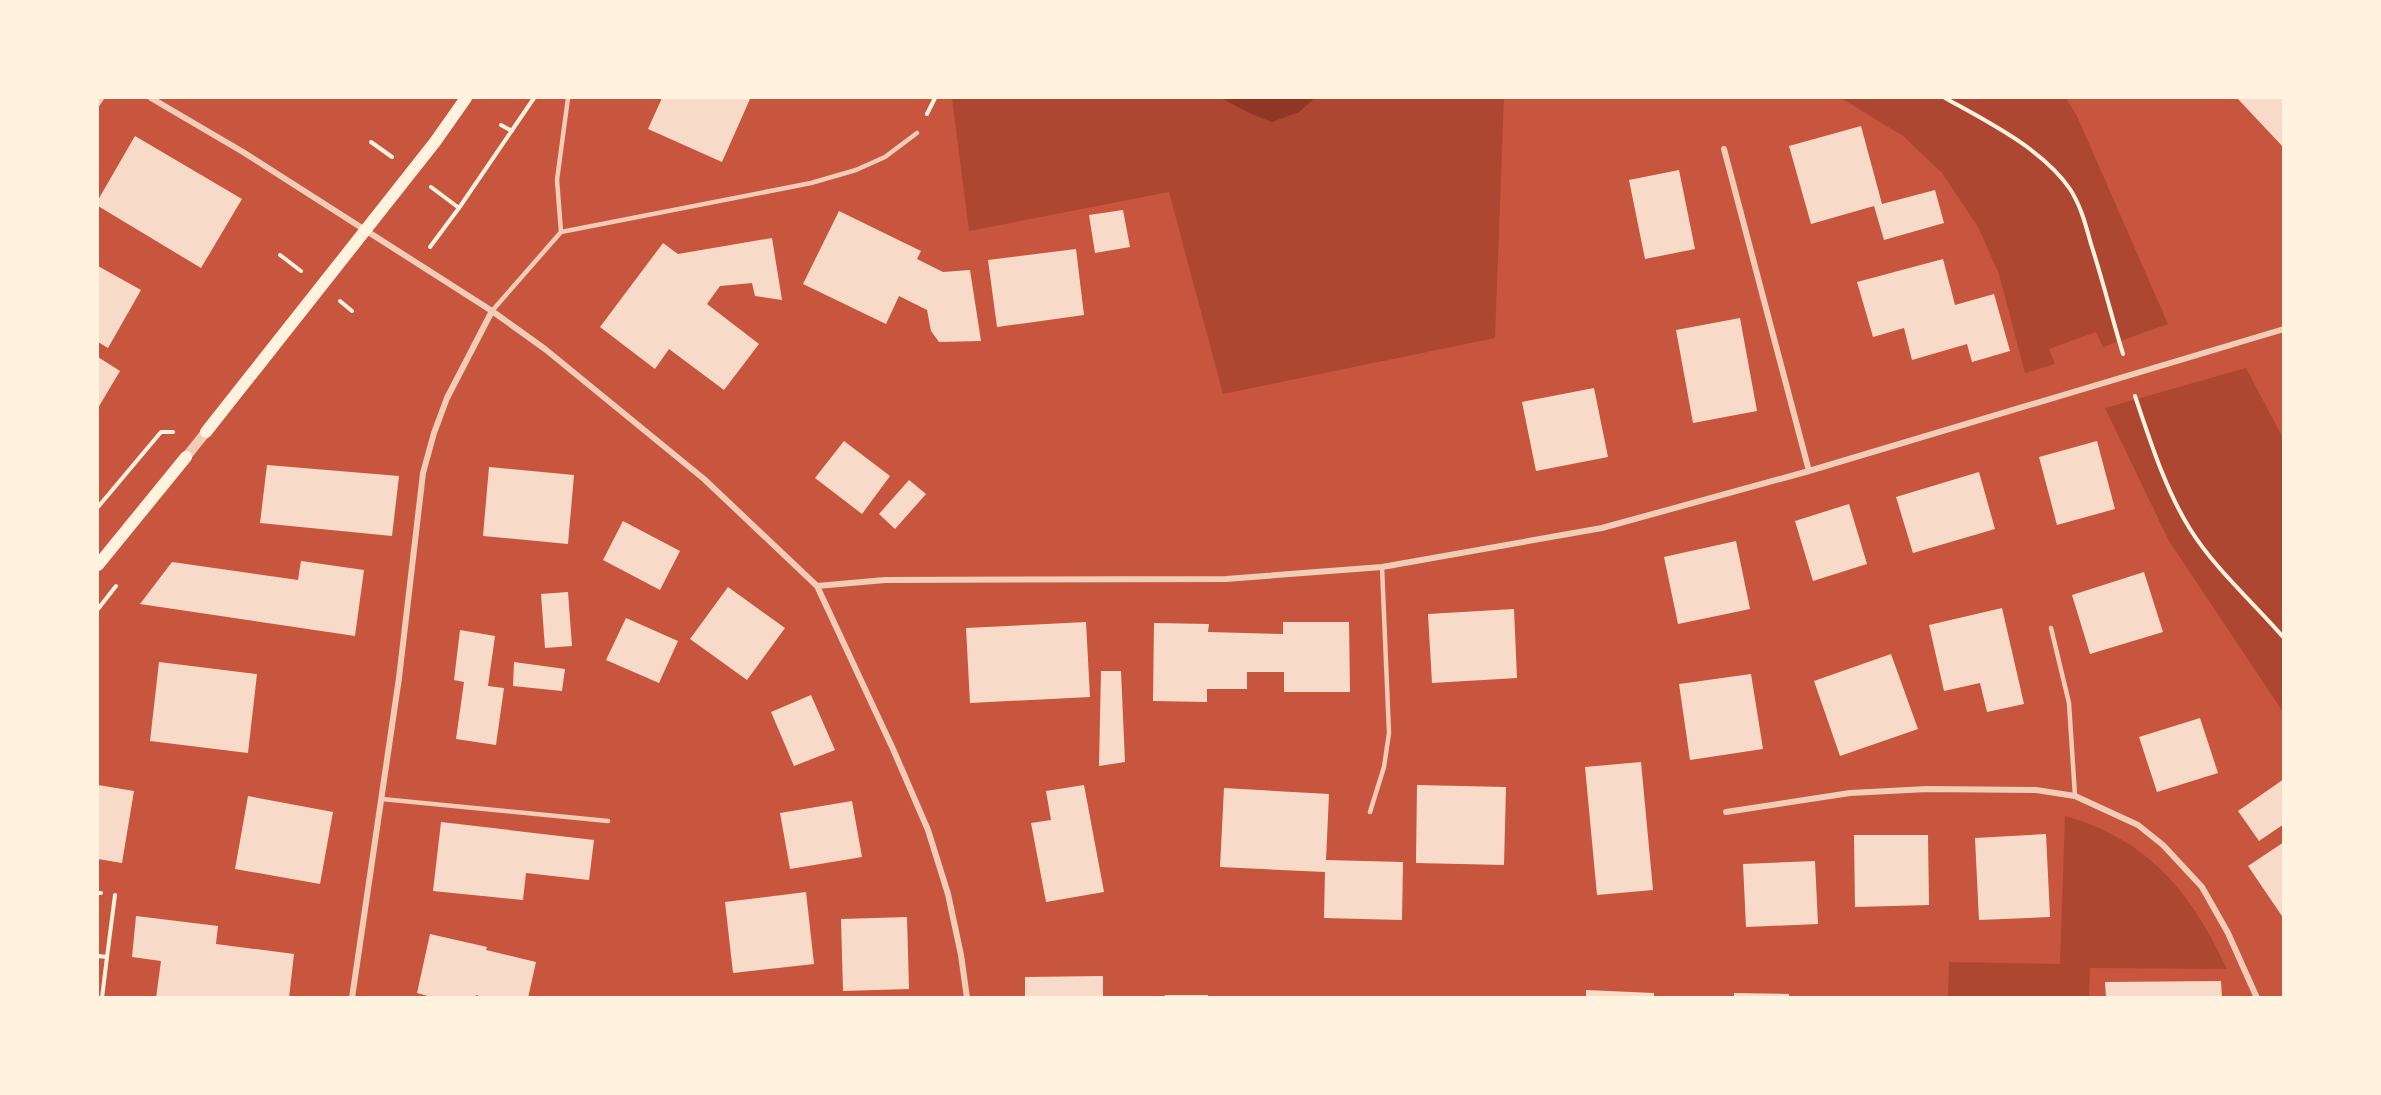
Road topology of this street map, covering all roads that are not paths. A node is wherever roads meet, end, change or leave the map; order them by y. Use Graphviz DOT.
graph roads {
  1 [pos="102,98"];
  2 [pos="152,98"];
  3 [pos="466,98"];
  4 [pos="568,98"];
  5 [pos="98,104"];
  6 [pos="917,134"];
  7 [pos="1724,149"];
  8 [pos="364,230"];
  9 [pos="561,232"];
  10 [pos="492,311"];
  11 [pos="2283,329"];
  12 [pos="206,432"];
  13 [pos="186,457"];
  14 [pos="1809,471"];
  15 [pos="98,565"];
  16 [pos="1382,567"];
  17 [pos="817,586"];
  18 [pos="2051,628"];
  19 [pos="2075,796"];
  20 [pos="382,799"];
  21 [pos="1370,812"];
  22 [pos="1726,812"];
  23 [pos="608,821"];
  24 [pos="352,998"];
  25 [pos="966,998"];
  26 [pos="2257,998"];
  1 -- 5 [label="lane"];
  2 -- 8 [label="street"];
  3 -- 8 [label="main road"];
  4 -- 9 [label="lane"];
  6 -- 9 [label="lane"];
  7 -- 14 [label="street"];
  8 -- 10 [label="street"];
  8 -- 12 [label="main road"];
  9 -- 10 [label="lane"];
  10 -- 17 [label="street"];
  10 -- 20 [label="street"];
  11 -- 14 [label="street"];
  12 -- 13 [label="street"];
  13 -- 15 [label="main road"];
  14 -- 16 [label="street"];
  16 -- 17 [label="street"];
  16 -- 21 [label="lane"];
  17 -- 25 [label="street"];
  18 -- 19 [label="lane"];
  19 -- 22 [label="street"];
  19 -- 26 [label="street"];
  20 -- 23 [label="lane"];
  20 -- 24 [label="street"];
}
